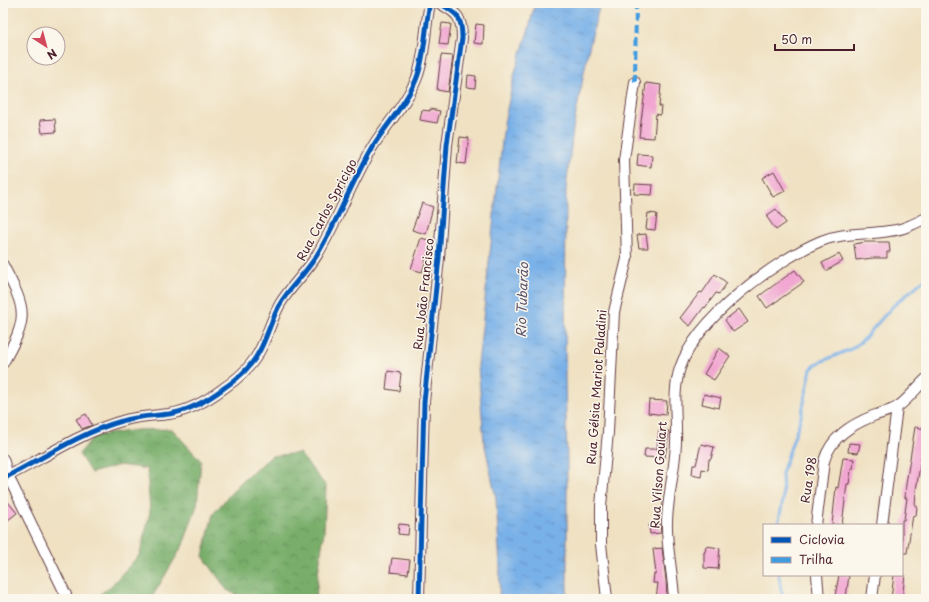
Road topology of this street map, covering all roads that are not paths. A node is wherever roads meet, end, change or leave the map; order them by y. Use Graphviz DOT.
graph roads {
  1 [pos="430,3"];
  2 [pos="439,3"];
  3 [pos="635,82"];
  4 [pos="926,218"];
  5 [pos="3,265"];
  6 [pos="3,363"];
  7 [pos="926,379"];
  8 [pos="897,407"];
  9 [pos="3,459"];
  10 [pos="6,478"];
  11 [pos="816,524"];
  12 [pos="882,524"];
  13 [pos="817,576"];
  14 [pos="875,576"];
  15 [pos="66,595"];
  16 [pos="419,599"];
  17 [pos="607,599"];
  18 [pos="674,599"];
  19 [pos="819,599"];
  20 [pos="872,599"];
  1 -- 10 [label="street, Rua Carlos Spricigo"];
  2 -- 16 [label="street, Rua João Francisco"];
  3 -- 17 [label="street, Rua Gélsia Mariot Paladini"];
  4 -- 18 [label="street, Rua Vilson Goulart"];
  5 -- 6 [label="street"];
  7 -- 8 [label="street"];
  8 -- 11 [label="street, Rua 198"];
  8 -- 12 [label="street"];
  9 -- 10 [label="street"];
  10 -- 15 [label="street"];
  13 -- 19 [label="street"];
  14 -- 20 [label="street"];
}
